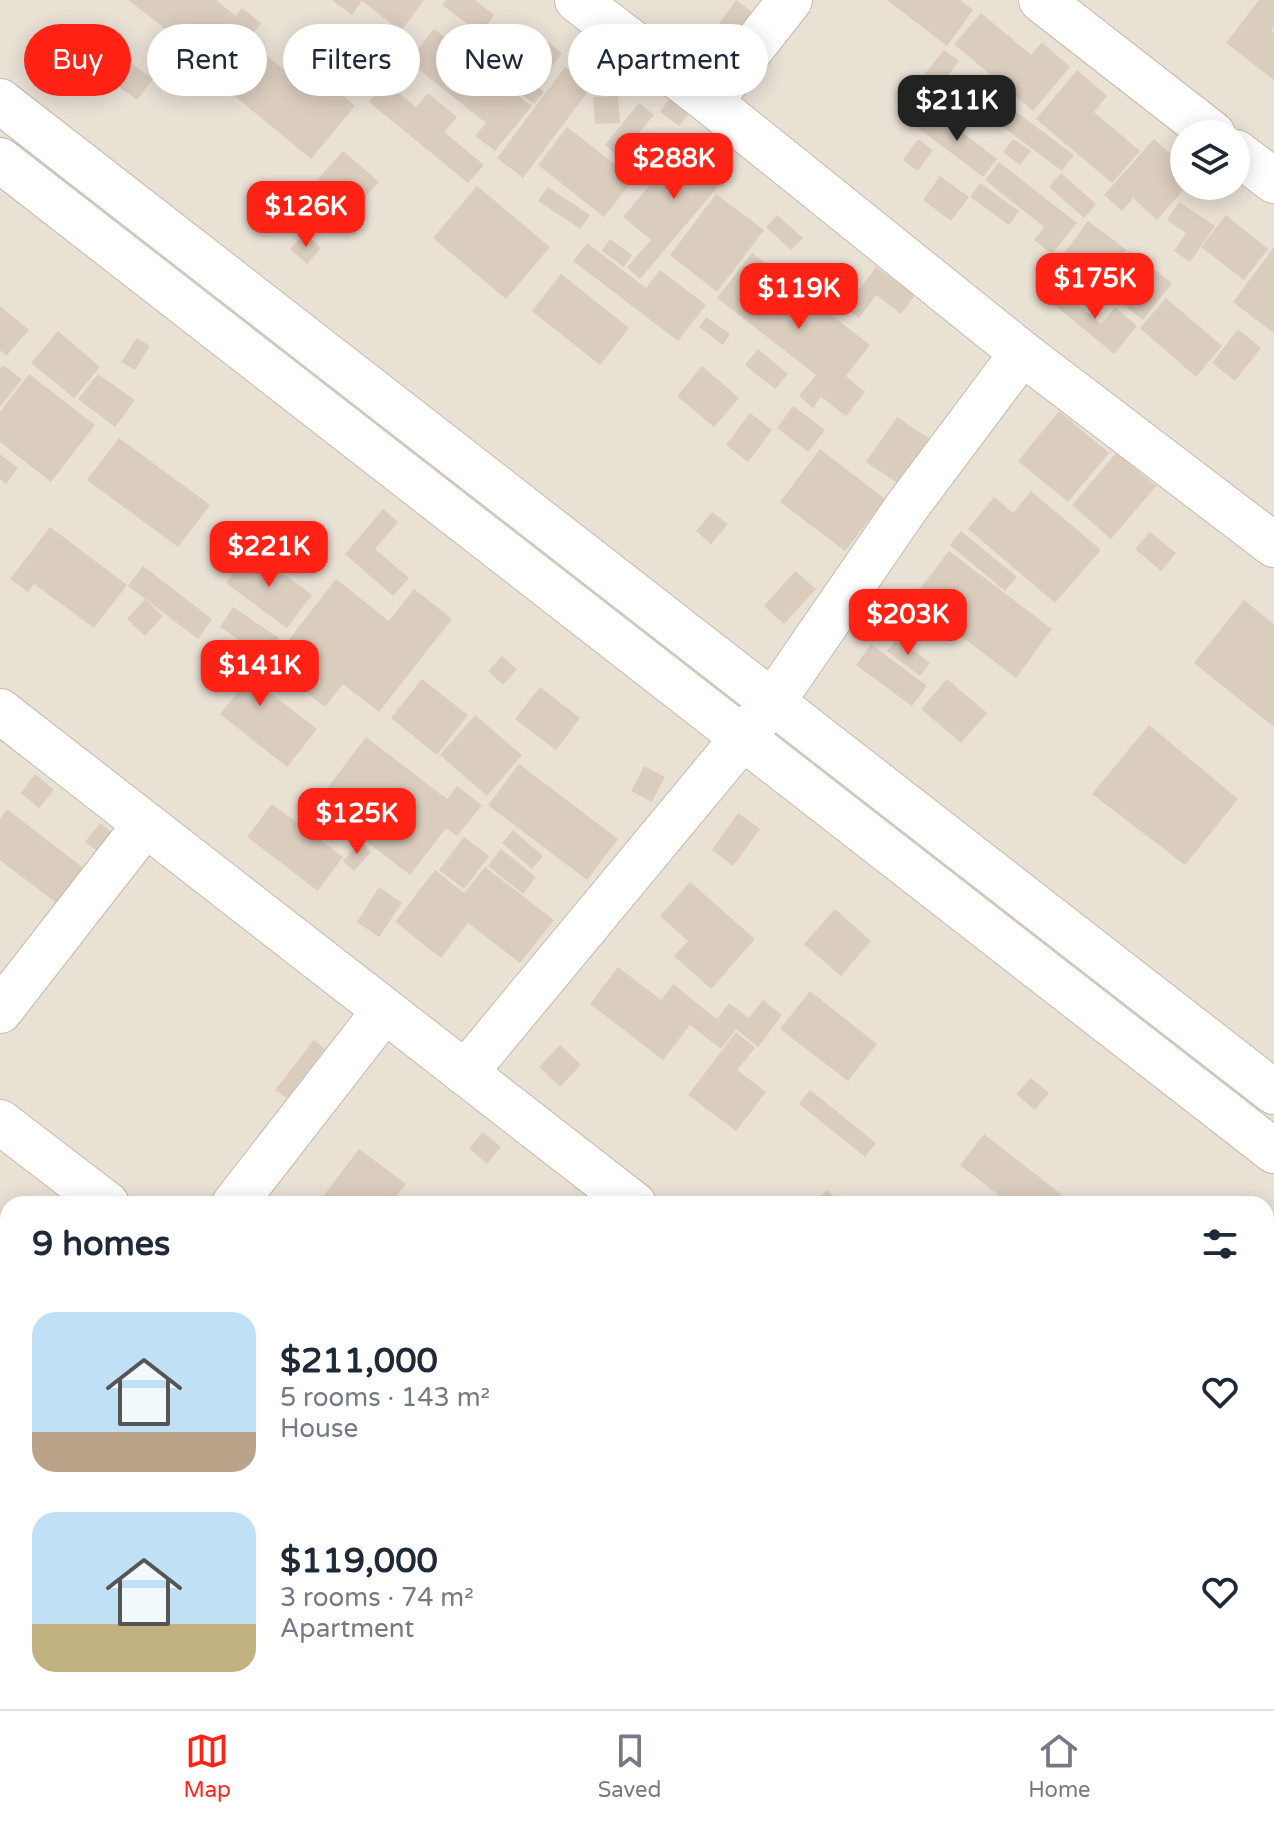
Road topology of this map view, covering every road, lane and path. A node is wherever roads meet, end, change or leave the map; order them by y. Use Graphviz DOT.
graph roads {
  1 [pos="577,0"];
  2 [pos="790,0"];
  3 [pos="1041,0"];
  4 [pos="0,101"];
  5 [pos="710,102"];
  6 [pos="1195,120"];
  7 [pos="0,160"];
  8 [pos="1250,163"];
  9 [pos="1274,181"];
  10 [pos="1022,353"];
  11 [pos="1274,545"];
  12 [pos="774,700"];
  13 [pos="0,711"];
  14 [pos="743,738"];
  15 [pos="144,826"];
  16 [pos="0,1011"];
  17 [pos="384,1011"];
  18 [pos="465,1073"];
  19 [pos="1274,1092"];
  20 [pos="0,1122"];
  21 [pos="1274,1151"];
  22 [pos="97,1196"];
  23 [pos="240,1196"];
  24 [pos="614,1196"];
  1 -- 5 [label="street"];
  2 -- 5 [label="street"];
  3 -- 6 [label="street"];
  4 -- 12 [label="street"];
  5 -- 10 [label="street"];
  7 -- 14 [label="street"];
  8 -- 9 [label="street"];
  10 -- 11 [label="street"];
  10 -- 12 [label="street"];
  12 -- 14 [label="street"];
  12 -- 19 [label="street"];
  13 -- 15 [label="street"];
  14 -- 18 [label="street"];
  14 -- 21 [label="street"];
  15 -- 16 [label="street"];
  15 -- 17 [label="street"];
  17 -- 18 [label="street"];
  17 -- 23 [label="street"];
  18 -- 24 [label="street"];
  20 -- 22 [label="street"];
}
